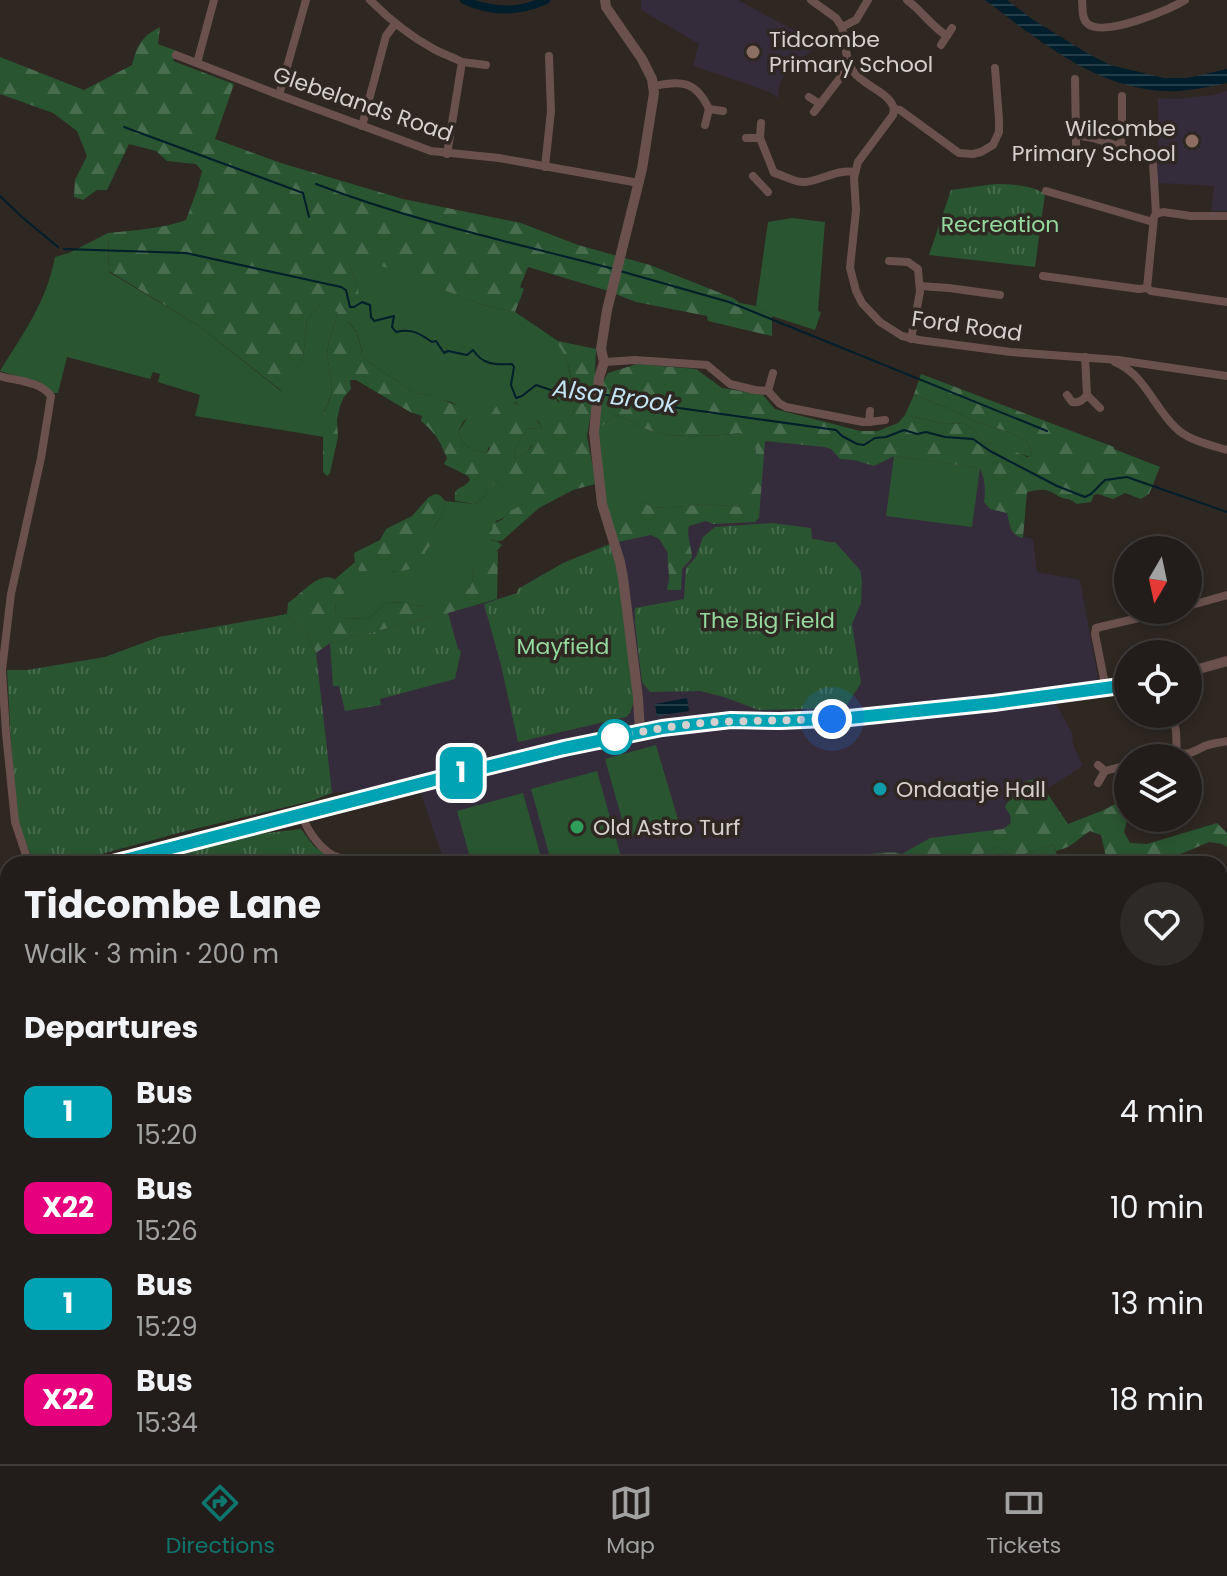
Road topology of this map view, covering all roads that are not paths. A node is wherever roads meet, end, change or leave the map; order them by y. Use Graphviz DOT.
graph roads {
  1 [pos="214,0"];
  2 [pos="306,0"];
  3 [pos="370,0"];
  4 [pos="605,0"];
  5 [pos="811,0"];
  6 [pos="868,0"];
  7 [pos="907,0"];
  8 [pos="1082,0"];
  9 [pos="1185,0"];
  10 [pos="395,24"];
  11 [pos="842,27"];
  12 [pos="947,36"];
  13 [pos="176,55"];
  14 [pos="549,56"];
  15 [pos="462,62"];
  16 [pos="197,63"];
  17 [pos="486,65"];
  18 [pos="851,68"];
  19 [pos="992,74"];
  20 [pos="1077,84"];
  21 [pos="654,86"];
  22 [pos="279,95"];
  23 [pos="1122,96"];
  24 [pos="809,97"];
  25 [pos="709,109"];
  26 [pos="894,109"];
  27 [pos="723,111"];
  28 [pos="761,123"];
  29 [pos="705,125"];
  30 [pos="362,126"];
  31 [pos="1076,135"];
  32 [pos="746,138"];
  33 [pos="760,138"];
  34 [pos="1120,147"];
  35 [pos="1076,150"];
  36 [pos="447,154"];
  37 [pos="545,167"];
  38 [pos="855,172"];
  39 [pos="774,173"];
  40 [pos="753,176"];
  41 [pos="639,183"];
  42 [pos="761,184"];
  43 [pos="1046,191"];
  44 [pos="768,192"];
  45 [pos="1227,216"];
  46 [pos="1154,218"];
  47 [pos="889,261"];
  48 [pos="1043,276"];
  49 [pos="920,286"];
  50 [pos="1147,288"];
  51 [pos="1000,295"];
  52 [pos="1227,302"];
  53 [pos="911,339"];
  54 [pos="1085,357"];
  55 [pos="1109,359"];
  56 [pos="604,362"];
  57 [pos="1144,364"];
  58 [pos="773,373"];
  59 [pos="0,376"];
  60 [pos="1227,376"];
  61 [pos="1137,377"];
  62 [pos="768,391"];
  63 [pos="1067,395"];
  64 [pos="1087,395"];
  65 [pos="1100,408"];
  66 [pos="870,411"];
  67 [pos="885,420"];
  68 [pos="869,422"];
  69 [pos="1227,450"];
  70 [pos="1227,595"];
  71 [pos="1202,602"];
  72 [pos="1116,624"];
  73 [pos="1227,661"];
  74 [pos="1202,668"];
  75 [pos="1105,686"];
  76 [pos="1114,686"];
  77 [pos="640,732"];
  78 [pos="1227,741"];
  79 [pos="1202,748"];
  80 [pos="1114,767"];
  81 [pos="1098,783"];
  82 [pos="302,815"];
  83 [pos="26,856"];
  84 [pos="141,856"];
  85 [pos="336,856"];
  1 -- 16 [label="street"];
  2 -- 22 [label="street"];
  3 -- 10 [label="street"];
  4 -- 21 [label="street"];
  5 -- 11 [label="street"];
  6 -- 11 [label="street"];
  7 -- 12 [label="street"];
  8 -- 9 [label="street"];
  10 -- 15 [label="street"];
  10 -- 30 [label="street"];
  11 -- 18 [label="street"];
  13 -- 16 [label="street, Glebelands Road"];
  14 -- 37 [label="street"];
  15 -- 17 [label="street"];
  15 -- 36 [label="street"];
  16 -- 22 [label="street, Glebelands Road"];
  18 -- 24 [label="street"];
  18 -- 26 [label="street"];
  19 -- 26 [label="street"];
  20 -- 31 [label="street"];
  21 -- 25 [label="street"];
  21 -- 41 [label="street"];
  22 -- 30 [label="street, Glebelands Road"];
  23 -- 34 [label="street"];
  25 -- 27 [label="street"];
  25 -- 29 [label="street"];
  26 -- 38 [label="street"];
  28 -- 33 [label="street"];
  30 -- 36 [label="street, Glebelands Road"];
  31 -- 34 [label="street"];
  31 -- 35 [label="street"];
  32 -- 33 [label="street"];
  33 -- 39 [label="street"];
  34 -- 46 [label="street"];
  36 -- 37 [label="street, Glebelands Road"];
  37 -- 41 [label="street, Glebelands Road"];
  38 -- 39 [label="street"];
  38 -- 53 [label="street, Ford Road"];
  39 -- 42 [label="street"];
  40 -- 42 [label="street"];
  41 -- 56 [label="street"];
  42 -- 44 [label="street"];
  43 -- 46 [label="street"];
  45 -- 46 [label="street"];
  46 -- 50 [label="street"];
  47 -- 49 [label="street"];
  48 -- 50 [label="street"];
  49 -- 51 [label="street"];
  49 -- 53 [label="street"];
  50 -- 52 [label="street"];
  53 -- 54 [label="street, Ford Road"];
  54 -- 55 [label="street, Ford Road"];
  54 -- 64 [label="street"];
  55 -- 57 [label="street, Ford Road"];
  55 -- 61 [label="street"];
  56 -- 62 [label="street"];
  56 -- 77 [label="street"];
  57 -- 60 [label="street, Ford Road"];
  57 -- 61 [label="street"];
  58 -- 62 [label="street"];
  59 -- 83 [label="street"];
  61 -- 69 [label="street"];
  62 -- 68 [label="street"];
  63 -- 64 [label="street"];
  64 -- 65 [label="street"];
  66 -- 68 [label="street"];
  67 -- 68 [label="street"];
  70 -- 71 [label="street"];
  72 -- 75 [label="street"];
  73 -- 74 [label="street"];
  75 -- 76 [label="street"];
  75 -- 77 [label="street"];
  77 -- 82 [label="street"];
  78 -- 79 [label="street"];
  80 -- 81 [label="street"];
  82 -- 84 [label="street"];
  82 -- 85 [label="street"];
}
